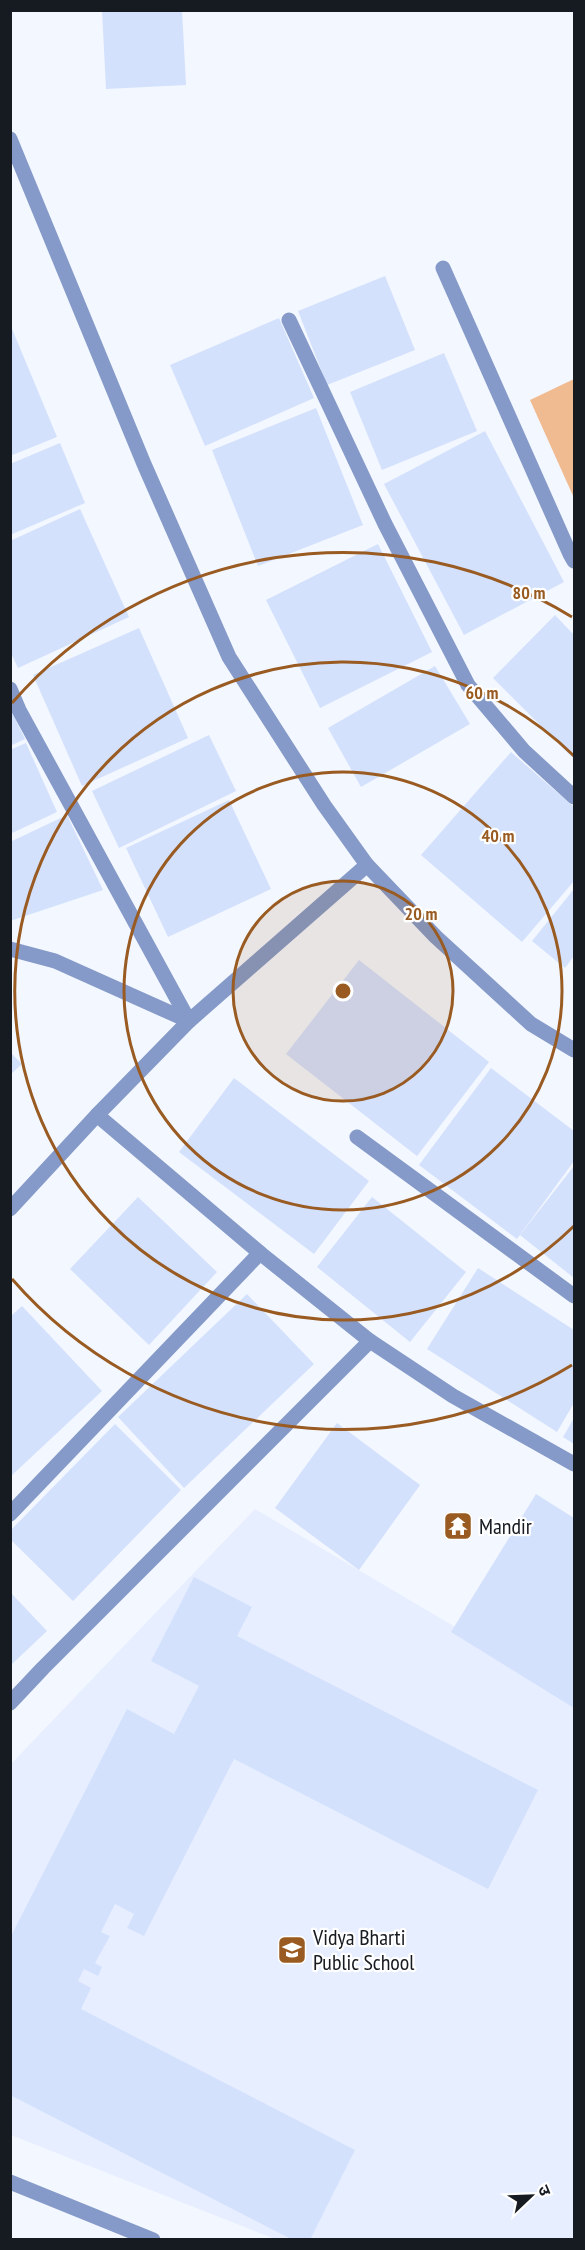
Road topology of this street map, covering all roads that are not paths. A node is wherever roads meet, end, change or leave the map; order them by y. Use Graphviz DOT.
graph roads {
  1 [pos="10,139"];
  2 [pos="443,267"];
  3 [pos="289,320"];
  4 [pos="574,561"];
  5 [pos="10,689"];
  6 [pos="574,797"];
  7 [pos="367,865"];
  8 [pos="10,949"];
  9 [pos="189,1022"];
  10 [pos="574,1050"];
  11 [pos="97,1115"];
  12 [pos="357,1137"];
  13 [pos="10,1209"];
  14 [pos="260,1253"];
  15 [pos="574,1296"];
  16 [pos="370,1341"];
  17 [pos="574,1464"];
  18 [pos="10,1514"];
  19 [pos="10,1703"];
  20 [pos="10,2182"];
  21 [pos="153,2240"];
  1 -- 7 [label="street"];
  2 -- 4 [label="street"];
  3 -- 6 [label="street"];
  5 -- 9 [label="street"];
  7 -- 9 [label="street"];
  7 -- 10 [label="street"];
  8 -- 9 [label="street"];
  9 -- 11 [label="street"];
  11 -- 13 [label="street"];
  11 -- 14 [label="street"];
  12 -- 15 [label="street"];
  14 -- 16 [label="street"];
  14 -- 18 [label="street"];
  16 -- 17 [label="street"];
  16 -- 19 [label="street"];
  20 -- 21 [label="street"];
}
